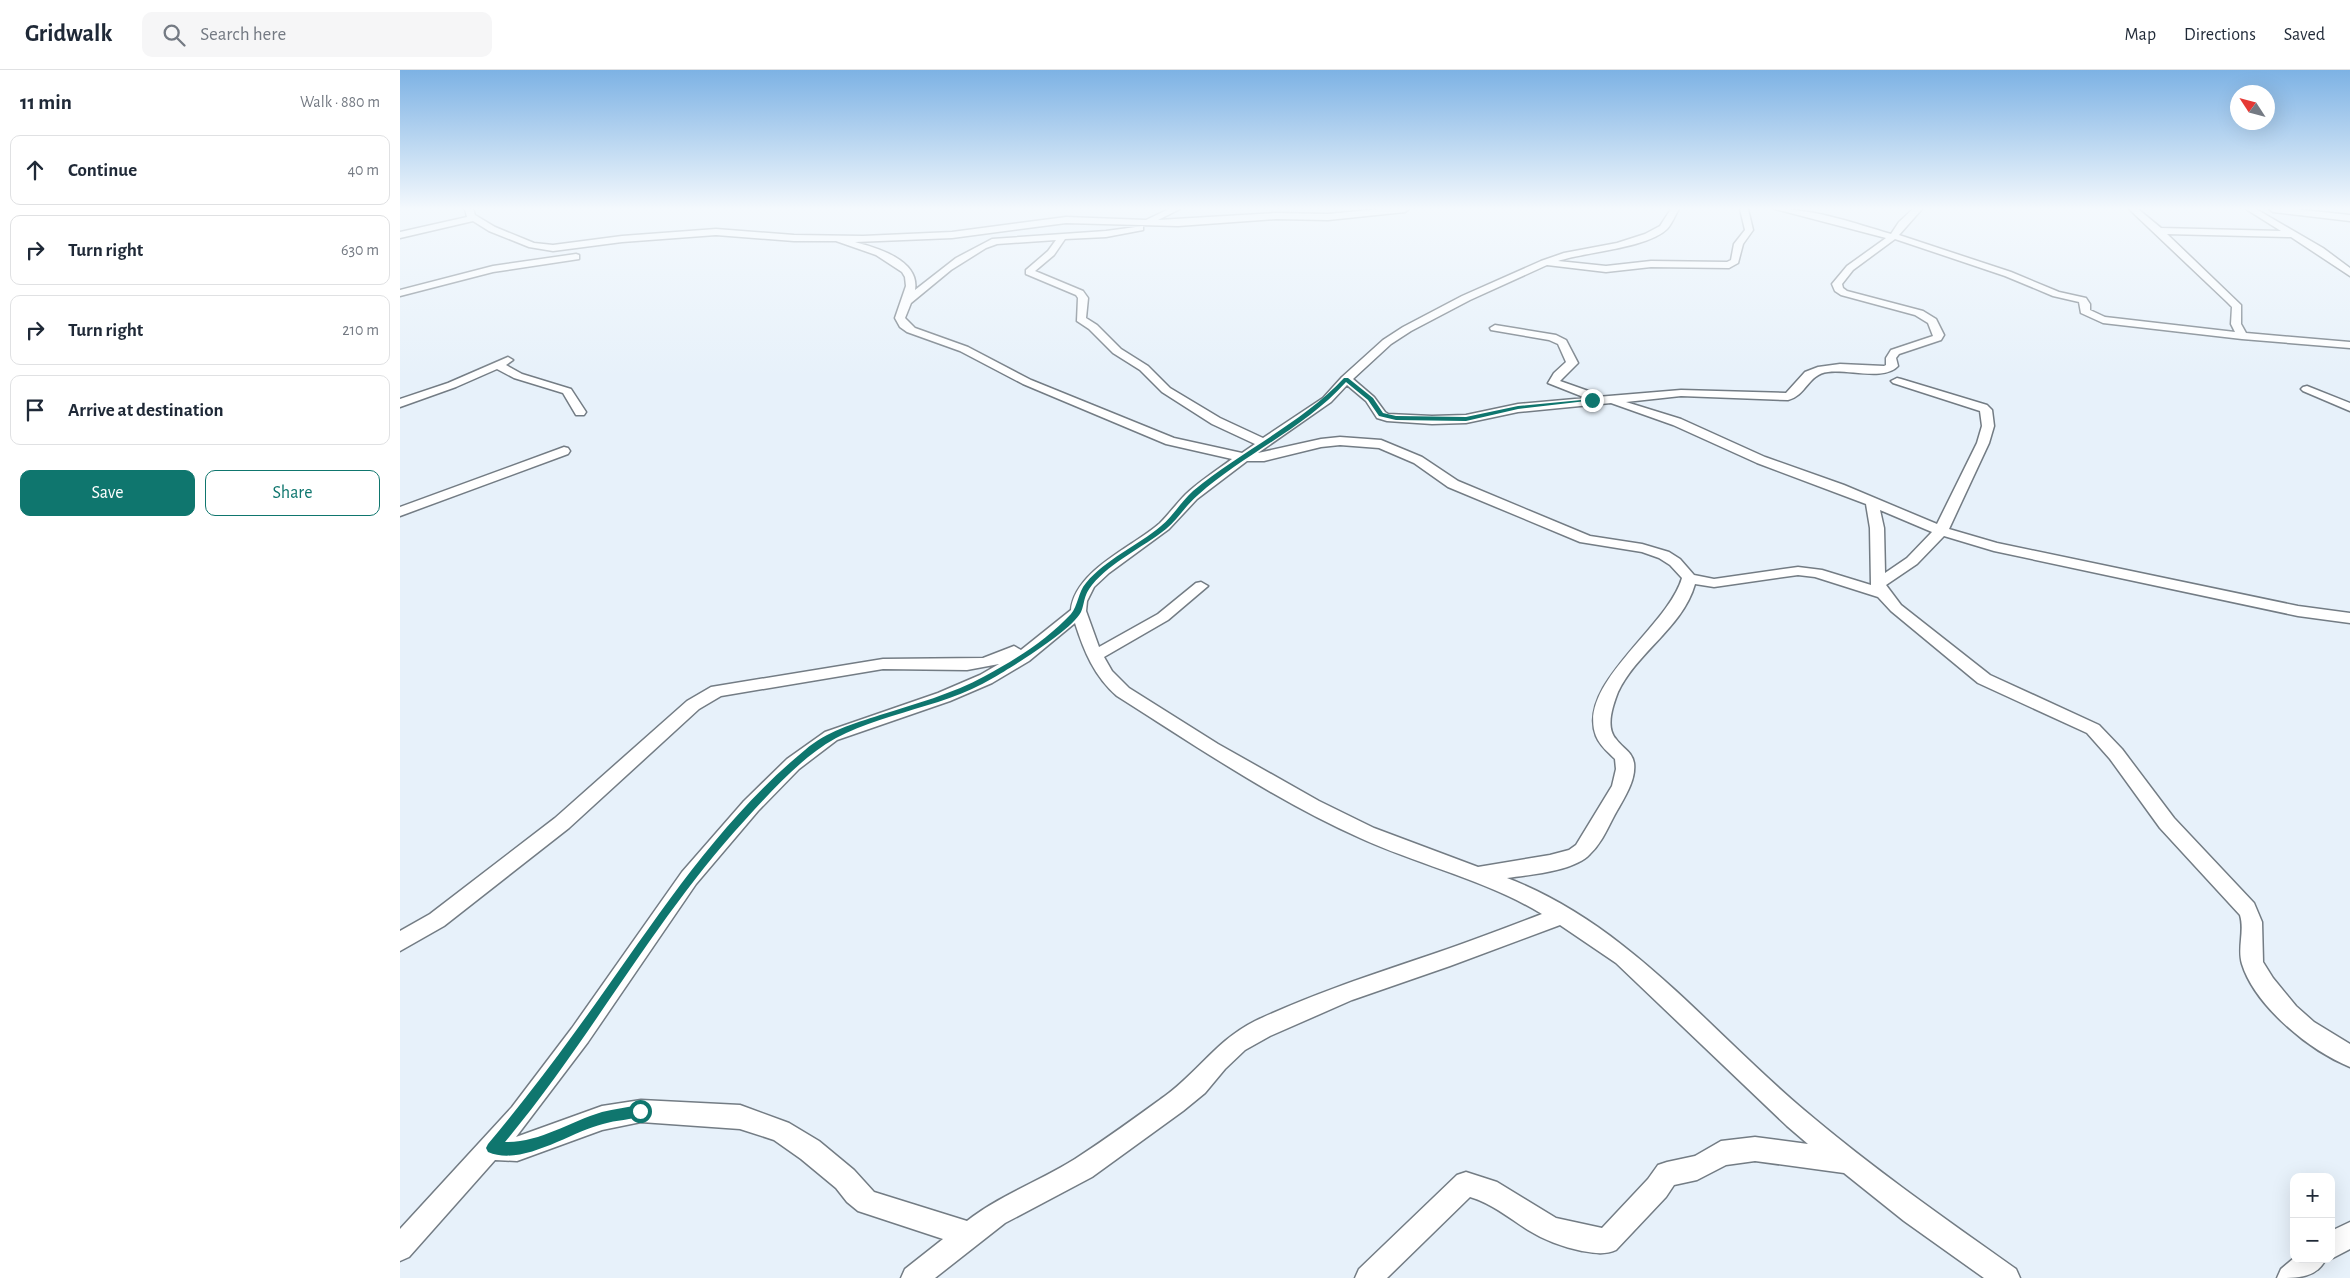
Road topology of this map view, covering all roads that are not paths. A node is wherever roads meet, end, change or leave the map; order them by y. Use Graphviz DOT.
graph roads {
  1 [pos="517,265"];
  2 [pos="901,265"];
  3 [pos="952,265"];
  4 [pos="1037,265"];
  5 [pos="1539,265"];
  6 [pos="1569,265"];
  7 [pos="1639,265"];
  8 [pos="1854,265"];
  9 [pos="1981,265"];
  10 [pos="2195,265"];
  11 [pos="2339,265"];
  12 [pos="2350,272"];
  13 [pos="400,293"];
  14 [pos="905,303"];
  15 [pos="1495,328"];
  16 [pos="2242,336"];
  17 [pos="2350,345"];
  18 [pos="1346,379"];
  19 [pos="1897,381"];
  20 [pos="2306,389"];
  21 [pos="1598,400"];
  22 [pos="400,403"];
  23 [pos="2350,407"];
  24 [pos="580,412"];
  25 [pos="1263,443"];
  26 [pos="564,452"];
  27 [pos="1242,457"];
  28 [pos="1872,502"];
  29 [pos="400,512"];
  30 [pos="1941,531"];
  31 [pos="1689,578"];
  32 [pos="1201,586"];
  33 [pos="1880,589"];
  34 [pos="1078,606"];
  35 [pos="2350,618"];
  36 [pos="1094,656"];
  37 [pos="1478,874"];
  38 [pos="1562,915"];
  39 [pos="400,942"];
  40 [pos="2350,1056"];
  41 [pos="492,1148"];
  42 [pos="1849,1161"];
  43 [pos="969,1234"];
  44 [pos="2350,1235"];
  45 [pos="2335,1244"];
  46 [pos="400,1248"];
  47 [pos="2308,1263"];
  48 [pos="914,1278"];
  49 [pos="1368,1278"];
  50 [pos="2007,1278"];
  51 [pos="2290,1278"];
  1 -- 13 [label="street"];
  2 -- 14 [label="street"];
  3 -- 14 [label="street"];
  4 -- 25 [label="street"];
  5 -- 18 [label="street"];
  6 -- 7 [label="street"];
  8 -- 21 [label="street"];
  9 -- 16 [label="street"];
  10 -- 16 [label="street"];
  11 -- 12 [label="street"];
  14 -- 27 [label="street"];
  15 -- 21 [label="street"];
  16 -- 17 [label="street"];
  18 -- 21 [label="street"];
  18 -- 25 [label="street"];
  19 -- 30 [label="street"];
  20 -- 23 [label="street"];
  21 -- 28 [label="street"];
  22 -- 24 [label="street"];
  25 -- 27 [label="street"];
  26 -- 29 [label="street"];
  27 -- 31 [label="street"];
  27 -- 34 [label="street"];
  28 -- 30 [label="street"];
  28 -- 33 [label="street"];
  30 -- 33 [label="street"];
  30 -- 35 [label="street"];
  31 -- 33 [label="street"];
  31 -- 37 [label="street"];
  32 -- 36 [label="street"];
  33 -- 40 [label="street"];
  34 -- 36 [label="street"];
  34 -- 39 [label="street"];
  34 -- 41 [label="street"];
  36 -- 37 [label="street"];
  37 -- 38 [label="street"];
  38 -- 42 [label="street"];
  38 -- 43 [label="street"];
  41 -- 43 [label="street"];
  41 -- 46 [label="street"];
  42 -- 49 [label="street"];
  42 -- 50 [label="street"];
  43 -- 48 [label="street"];
  44 -- 45 [label="street"];
  47 -- 51 [label="street"];
}
